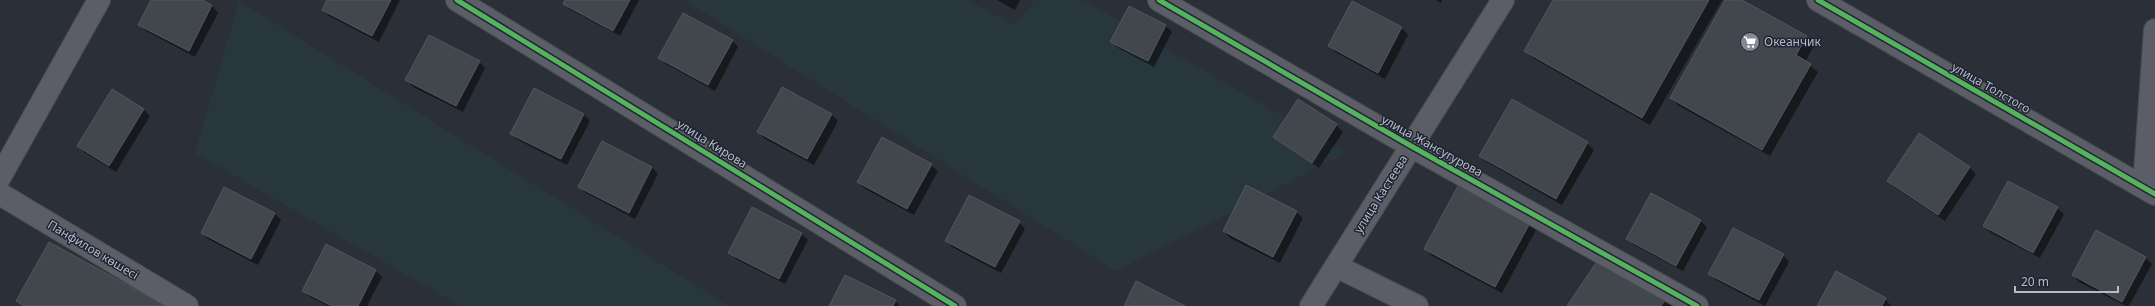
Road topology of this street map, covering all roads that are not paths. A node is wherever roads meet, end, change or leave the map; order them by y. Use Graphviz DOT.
graph roads {
  1 [pos="99,0"];
  2 [pos="457,0"];
  3 [pos="1158,0"];
  4 [pos="1503,0"];
  5 [pos="1818,0"];
  6 [pos="2155,30"];
  7 [pos="1411,146"];
  8 [pos="0,177"];
  9 [pos="2149,190"];
  10 [pos="0,194"];
  11 [pos="1336,266"];
  12 [pos="187,306"];
  13 [pos="956,306"];
  14 [pos="1311,306"];
  15 [pos="1417,306"];
  16 [pos="1697,306"];
  1 -- 8 [label="street"];
  2 -- 13 [label="street, улица Кирова"];
  3 -- 7 [label="street, улица Жансугурова"];
  4 -- 7 [label="street, улица Кастеева"];
  5 -- 9 [label="street, улица Толстого"];
  6 -- 9 [label="street"];
  7 -- 11 [label="street, улица Кастеева"];
  7 -- 16 [label="street, улица Жансугурова"];
  10 -- 12 [label="street, Панфилов көшесі"];
  11 -- 14 [label="street, улица Кастеева"];
  11 -- 15 [label="street"];
}
